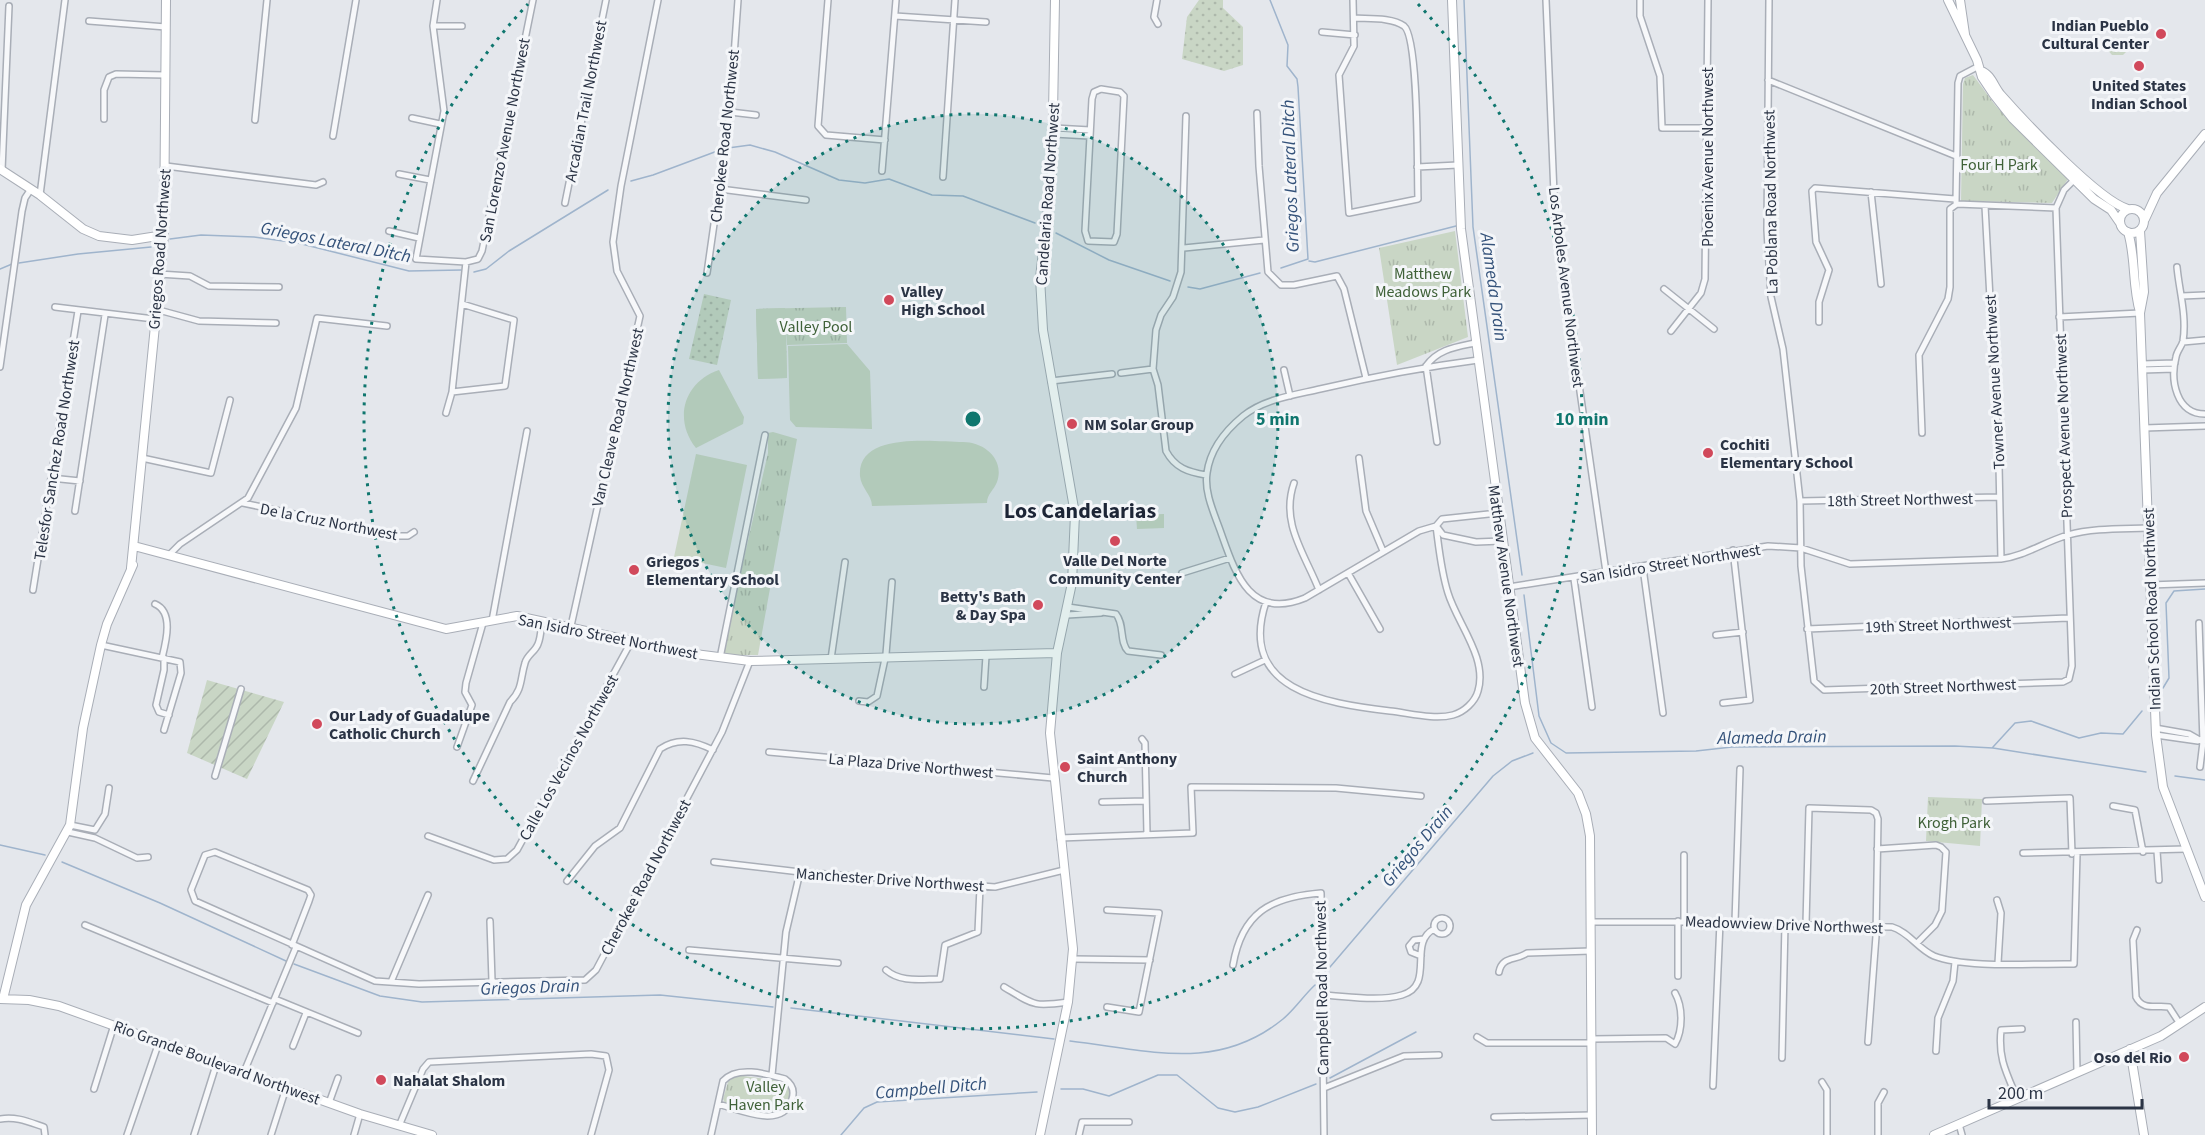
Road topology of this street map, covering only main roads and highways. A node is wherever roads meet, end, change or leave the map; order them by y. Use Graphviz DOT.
graph roads {
  1 [pos="166,0"];
  2 [pos="1055,0"];
  3 [pos="1452,0"];
  4 [pos="1948,0"];
  5 [pos="1960,0"];
  6 [pos="1965,34"];
  7 [pos="1980,68"];
  8 [pos="2205,134"];
  9 [pos="1,170"];
  10 [pos="2157,193"];
  11 [pos="2131,209"];
  12 [pos="2145,219"];
  13 [pos="2120,223"];
  14 [pos="2140,231"];
  15 [pos="2128,232"];
  16 [pos="164,235"];
  17 [pos="2140,313"];
  18 [pos="136,546"];
  19 [pos="1057,653"];
  20 [pos="2205,897"];
  21 [pos="1,1000"];
  22 [pos="2205,1007"];
  23 [pos="2130,1049"];
  24 [pos="1937,1134"];
  25 [pos="432,1135"];
  26 [pos="1040,1135"];
  27 [pos="1592,1135"];
  28 [pos="2144,1135"];
  1 -- 16 [label="main road, Griegos Road Northwest"];
  2 -- 19 [label="main road, Candelaria Road Northwest"];
  3 -- 27 [label="main road, Matthew Avenue Northwest"];
  4 -- 6 [label="main road"];
  5 -- 6 [label="main road"];
  6 -- 7 [label="main road"];
  7 -- 11 [label="main road"];
  7 -- 13 [label="main road"];
  8 -- 10 [label="main road"];
  9 -- 16 [label="main road"];
  10 -- 11 [label="main road"];
  10 -- 12 [label="main road"];
  11 -- 12 [label="main road"];
  11 -- 13 [label="main road"];
  12 -- 14 [label="main road"];
  13 -- 15 [label="main road"];
  14 -- 15 [label="main road"];
  14 -- 17 [label="main road, Indian School Road Northwest"];
  15 -- 17 [label="main road, Indian School Road Northwest"];
  16 -- 18 [label="main road, Griegos Road Northwest"];
  17 -- 20 [label="main road, Indian School Road Northwest"];
  18 -- 19 [label="main road, San Isidro Street Northwest"];
  18 -- 21 [label="main road, Griegos Road Northwest"];
  19 -- 26 [label="main road, Candelaria Road Northwest"];
  21 -- 25 [label="main road, Rio Grande Boulevard Northwest"];
  22 -- 23 [label="main road"];
  23 -- 24 [label="main road"];
  23 -- 28 [label="main road"];
}
